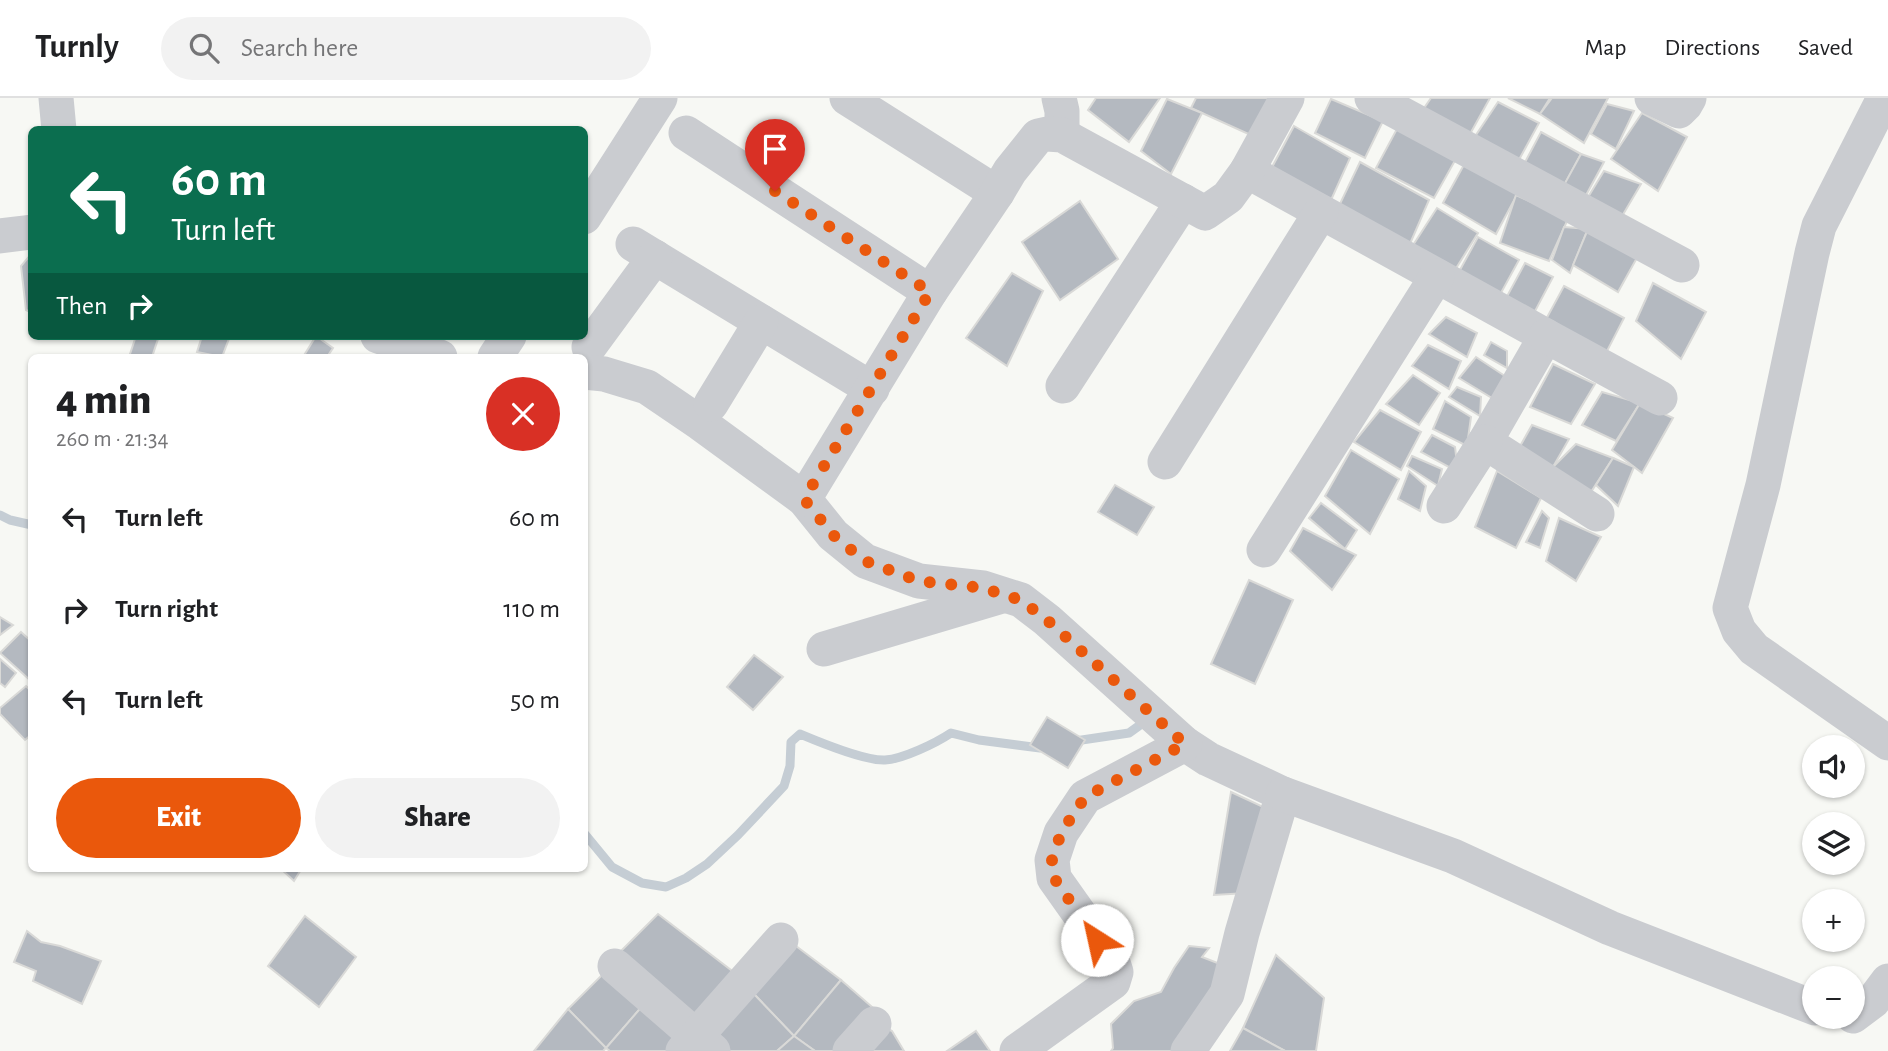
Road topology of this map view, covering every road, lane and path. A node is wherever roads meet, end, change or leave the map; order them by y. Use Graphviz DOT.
graph roads {
  1 [pos="56,98"];
  2 [pos="660,98"];
  3 [pos="847,98"];
  4 [pos="1059,98"];
  5 [pos="1287,98"];
  6 [pos="1372,98"];
  7 [pos="1652,98"];
  8 [pos="1689,98"];
  9 [pos="1884,98"];
  10 [pos="59,126"];
  11 [pos="687,133"];
  12 [pos="1062,135"];
  13 [pos="1247,171"];
  14 [pos="998,193"];
  15 [pos="1183,201"];
  16 [pos="588,211"];
  17 [pos="1321,212"];
  18 [pos="28,232"];
  19 [pos="0,236"];
  20 [pos="1682,265"];
  21 [pos="1437,276"];
  22 [pos="930,292"];
  23 [pos="761,321"];
  24 [pos="1546,336"];
  25 [pos="390,340"];
  26 [pos="431,354"];
  27 [pos="588,358"];
  28 [pos="588,361"];
  29 [pos="1063,386"];
  30 [pos="872,389"];
  31 [pos="1660,398"];
  32 [pos="711,404"];
  33 [pos="1485,442"];
  34 [pos="1165,462"];
  35 [pos="804,499"];
  36 [pos="1444,506"];
  37 [pos="1597,514"];
  38 [pos="1264,550"];
  39 [pos="1005,595"];
  40 [pos="824,649"];
  41 [pos="1888,743"];
  42 [pos="1185,744"];
  43 [pos="1283,794"];
  44 [pos="781,940"];
  45 [pos="615,966"];
  46 [pos="1888,981"];
  47 [pos="1802,1004"];
  48 [pos="1865,1007"];
  49 [pos="874,1024"];
  50 [pos="698,1046"];
  51 [pos="850,1051"];
  52 [pos="1017,1051"];
  53 [pos="1188,1051"];
  1 -- 10 [label="street"];
  2 -- 16 [label="street"];
  3 -- 14 [label="street"];
  4 -- 12 [label="street"];
  5 -- 13 [label="street"];
  6 -- 20 [label="street"];
  7 -- 8 [label="street"];
  9 -- 41 [label="street"];
  11 -- 22 [label="street"];
  12 -- 14 [label="street"];
  12 -- 15 [label="street"];
  13 -- 15 [label="street"];
  13 -- 17 [label="street"];
  14 -- 22 [label="street"];
  15 -- 29 [label="street"];
  17 -- 21 [label="street"];
  17 -- 34 [label="street"];
  18 -- 19 [label="street"];
  21 -- 24 [label="street"];
  21 -- 38 [label="street"];
  22 -- 30 [label="street"];
  23 -- 27 [label="street"];
  23 -- 30 [label="street"];
  23 -- 32 [label="street"];
  24 -- 31 [label="street"];
  24 -- 33 [label="street"];
  25 -- 26 [label="street"];
  28 -- 35 [label="street"];
  30 -- 35 [label="street"];
  33 -- 36 [label="street"];
  33 -- 37 [label="street"];
  35 -- 39 [label="street"];
  39 -- 40 [label="street"];
  39 -- 42 [label="street"];
  42 -- 43 [label="street"];
  42 -- 52 [label="street"];
  43 -- 47 [label="street"];
  43 -- 53 [label="street"];
  44 -- 50 [label="street"];
  45 -- 50 [label="street"];
  46 -- 48 [label="street"];
  49 -- 51 [label="street"];
}
